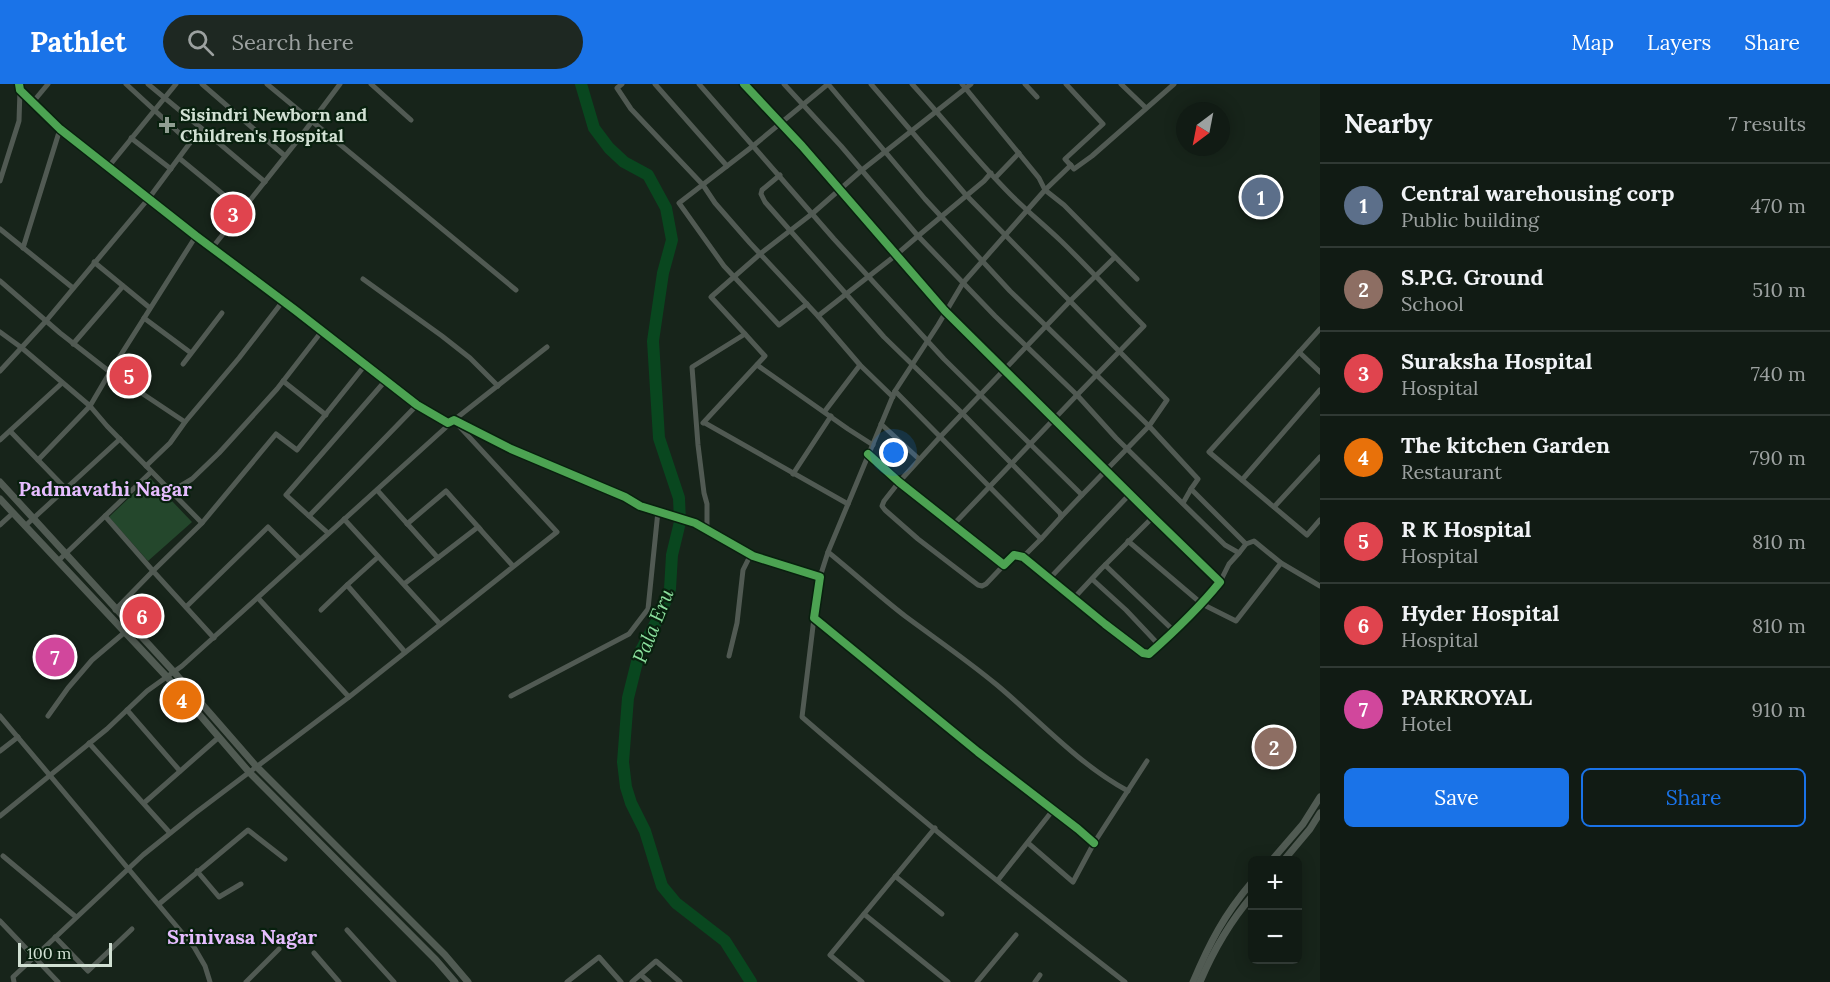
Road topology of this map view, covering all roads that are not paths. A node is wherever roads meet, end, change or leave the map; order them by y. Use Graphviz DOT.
graph roads {
  1 [pos="48,84"];
  2 [pos="126,84"];
  3 [pos="148,84"];
  4 [pos="176,84"];
  5 [pos="202,84"];
  6 [pos="267,84"];
  7 [pos="340,84"];
  8 [pos="371,84"];
  9 [pos="655,84"];
  10 [pos="699,84"];
  11 [pos="744,84"];
  12 [pos="784,84"];
  13 [pos="828,84"];
  14 [pos="871,84"];
  15 [pos="912,84"];
  16 [pos="1025,84"];
  17 [pos="1066,84"];
  18 [pos="1121,84"];
  19 [pos="1174,84"];
  20 [pos="618,85"];
  21 [pos="966,86"];
  22 [pos="20,87"];
  23 [pos="164,97"];
  24 [pos="1037,97"];
  25 [pos="33,102"];
  26 [pos="803,104"];
  27 [pos="1146,108"];
  28 [pos="154,109"];
  29 [pos="937,112"];
  30 [pos="411,120"];
  31 [pos="312,121"];
  32 [pos="780,124"];
  33 [pos="201,128"];
  34 [pos="60,129"];
  35 [pos="911,130"];
  36 [pos="131,138"];
  37 [pos="190,143"];
  38 [pos="753,146"];
  39 [pos="886,151"];
  40 [pos="1019,153"];
  41 [pos="285,156"];
  42 [pos="179,158"];
  43 [pos="1071,165"];
  44 [pos="109,166"];
  45 [pos="727,166"];
  46 [pos="171,169"];
  47 [pos="862,170"];
  48 [pos="780,175"];
  49 [pos="993,176"];
  50 [pos="0,181"];
  51 [pos="265,182"];
  52 [pos="703,185"];
  53 [pos="841,190"];
  54 [pos="1045,190"];
  55 [pos="966,195"];
  56 [pos="149,198"];
  57 [pos="242,210"];
  58 [pos="1028,210"];
  59 [pos="813,213"];
  60 [pos="941,216"];
  61 [pos="0,229"];
  62 [pos="790,232"];
  63 [pos="1004,235"];
  64 [pos="196,236"];
  65 [pos="918,236"];
  66 [pos="23,248"];
  67 [pos="212,248"];
  68 [pos="760,254"];
  69 [pos="896,255"];
  70 [pos="1116,257"];
  71 [pos="983,261"];
  72 [pos="94,262"];
  73 [pos="868,276"];
  74 [pos="1096,276"];
  75 [pos="735,277"];
  76 [pos="363,279"];
  77 [pos="1137,279"];
  78 [pos="0,281"];
  79 [pos="963,283"];
  80 [pos="123,286"];
  81 [pos="73,288"];
  82 [pos="516,290"];
  83 [pos="844,294"];
  84 [pos="282,301"];
  85 [pos="1070,301"];
  86 [pos="807,304"];
  87 [pos="150,308"];
  88 [pos="945,311"];
  89 [pos="222,313"];
  90 [pos="818,316"];
  91 [pos="144,318"];
  92 [pos="46,321"];
  93 [pos="1046,327"];
  94 [pos="1320,329"];
  95 [pos="322,331"];
  96 [pos="0,332"];
  97 [pos="745,334"];
  98 [pos="928,341"];
  99 [pos="73,344"];
  100 [pos="1028,346"];
  101 [pos="548,347"];
  102 [pos="22,348"];
  103 [pos="1119,352"];
  104 [pos="1299,352"];
  105 [pos="191,353"];
  106 [pos="183,364"];
  107 [pos="366,364"];
  108 [pos="757,365"];
  109 [pos="860,365"];
  110 [pos="911,366"];
  111 [pos="1006,369"];
  112 [pos="0,371"];
  113 [pos="110,372"];
  114 [pos="1320,372"];
  115 [pos="1096,375"];
  116 [pos="386,380"];
  117 [pos="283,381"];
  118 [pos="62,383"];
  119 [pos="498,386"];
  120 [pos="1320,390"];
  121 [pos="894,394"];
  122 [pos="1077,394"];
  123 [pos="981,395"];
  124 [pos="417,405"];
  125 [pos="90,406"];
  126 [pos="825,411"];
  127 [pos="326,414"];
  128 [pos="962,414"];
  129 [pos="831,416"];
  130 [pos="1054,419"];
  131 [pos="454,420"];
  132 [pos="185,422"];
  133 [pos="705,423"];
  134 [pos="696,424"];
  135 [pos="881,424"];
  136 [pos="1149,426"];
  137 [pos="10,431"];
  138 [pos="940,437"];
  139 [pos="0,440"];
  140 [pos="120,440"];
  141 [pos="1030,443"];
  142 [pos="873,445"];
  143 [pos="1127,449"];
  144 [pos="868,454"];
  145 [pos="1320,457"];
  146 [pos="919,459"];
  147 [pos="38,460"];
  148 [pos="1012,463"];
  149 [pos="147,466"];
  150 [pos="1107,470"];
  151 [pos="151,472"];
  152 [pos="793,474"];
  153 [pos="1242,480"];
  154 [pos="0,482"];
  155 [pos="899,482"];
  156 [pos="989,487"];
  157 [pos="66,489"];
  158 [pos="1191,489"];
  159 [pos="377,490"];
  160 [pos="172,491"];
  161 [pos="1130,494"];
  162 [pos="1082,495"];
  163 [pos="0,498"];
  164 [pos="1183,503"];
  165 [pos="848,504"];
  166 [pos="1274,507"];
  167 [pos="658,511"];
  168 [pos="13,513"];
  169 [pos="105,516"];
  170 [pos="309,516"];
  171 [pos="1061,517"];
  172 [pos="1153,517"];
  173 [pos="34,519"];
  174 [pos="344,519"];
  175 [pos="1320,520"];
  176 [pos="202,523"];
  177 [pos="407,524"];
  178 [pos="0,525"];
  179 [pos="953,525"];
  180 [pos="26,526"];
  181 [pos="481,530"];
  182 [pos="706,530"];
  183 [pos="328,533"];
  184 [pos="1041,538"];
  185 [pos="1128,541"];
  186 [pos="1246,544"];
  187 [pos="828,552"];
  188 [pos="1239,553"];
  189 [pos="66,554"];
  190 [pos="751,554"];
  191 [pos="378,557"];
  192 [pos="1023,557"];
  193 [pos="438,558"];
  194 [pos="300,559"];
  195 [pos="58,561"];
  196 [pos="1281,563"];
  197 [pos="1004,565"];
  198 [pos="1105,565"];
  199 [pos="513,566"];
  200 [pos="153,571"];
  201 [pos="820,577"];
  202 [pos="1049,579"];
  203 [pos="1092,579"];
  204 [pos="1220,582"];
  205 [pos="404,584"];
  206 [pos="347,585"];
  207 [pos="1320,586"];
  208 [pos="258,598"];
  209 [pos="1073,599"];
  210 [pos="1202,604"];
  211 [pos="186,607"];
  212 [pos="116,609"];
  213 [pos="321,610"];
  214 [pos="109,615"];
  215 [pos="814,618"];
  216 [pos="440,623"];
  217 [pos="1174,631"];
  218 [pos="125,632"];
  219 [pos="214,638"];
  220 [pos="1159,645"];
  221 [pos="405,652"];
  222 [pos="729,656"];
  223 [pos="174,672"];
  224 [pos="168,677"];
  225 [pos="511,696"];
  226 [pos="349,697"];
  227 [pos="128,710"];
  228 [pos="0,716"];
  229 [pos="48,716"];
  230 [pos="18,737"];
  231 [pos="219,737"];
  232 [pos="89,743"];
  233 [pos="0,751"];
  234 [pos="1147,761"];
  235 [pos="256,766"];
  236 [pos="180,771"];
  237 [pos="249,772"];
  238 [pos="50,775"];
  239 [pos="1128,791"];
  240 [pos="1320,797"];
  241 [pos="144,803"];
  242 [pos="1053,810"];
  243 [pos="1320,813"];
  244 [pos="0,816"];
  245 [pos="935,828"];
  246 [pos="170,833"];
  247 [pos="1028,843"];
  248 [pos="1094,843"];
  249 [pos="3,856"];
  250 [pos="1276,856"];
  251 [pos="1288,856"];
  252 [pos="285,859"];
  253 [pos="129,869"];
  254 [pos="197,871"];
  255 [pos="895,876"];
  256 [pos="998,880"];
  257 [pos="242,884"];
  258 [pos="1248,887"];
  259 [pos="1248,901"];
  260 [pos="159,904"];
  261 [pos="864,914"];
  262 [pos="942,914"];
  263 [pos="76,917"];
  264 [pos="0,921"];
  265 [pos="132,929"];
  266 [pos="347,930"];
  267 [pos="1016,935"];
  268 [pos="55,937"];
  269 [pos="279,949"];
  270 [pos="314,953"];
  271 [pos="34,957"];
  272 [pos="641,975"];
  273 [pos="1040,975"];
  274 [pos="208,981"];
  275 [pos="14,982"];
  276 [pos="58,982"];
  277 [pos="246,982"];
  278 [pos="339,982"];
  279 [pos="394,982"];
  280 [pos="455,982"];
  281 [pos="468,982"];
  282 [pos="567,982"];
  283 [pos="621,982"];
  284 [pos="632,982"];
  285 [pos="649,982"];
  286 [pos="680,982"];
  287 [pos="862,982"];
  288 [pos="948,982"];
  289 [pos="977,982"];
  290 [pos="1035,982"];
  291 [pos="1125,982"];
  292 [pos="1193,982"];
  293 [pos="1200,982"];
  1 -- 25 [label="street"];
  2 -- 28 [label="street"];
  3 -- 23 [label="street"];
  4 -- 23 [label="street"];
  5 -- 41 [label="street"];
  6 -- 31 [label="street"];
  7 -- 31 [label="street"];
  8 -- 30 [label="street"];
  9 -- 45 [label="street"];
  10 -- 38 [label="street"];
  11 -- 32 [label="street"];
  12 -- 26 [label="street"];
  13 -- 26 [label="street"];
  13 -- 39 [label="street"];
  14 -- 35 [label="street"];
  15 -- 29 [label="street"];
  16 -- 24 [label="street"];
  17 -- 43 [label="street"];
  18 -- 27 [label="street"];
  19 -- 27 [label="street"];
  20 -- 52 [label="street"];
  21 -- 29 [label="street"];
  21 -- 40 [label="street"];
  22 -- 25 [label="street"];
  22 -- 50 [label="street"];
  23 -- 28 [label="street"];
  23 -- 33 [label="street"];
  25 -- 34 [label="street"];
  26 -- 32 [label="street"];
  26 -- 47 [label="street"];
  27 -- 43 [label="street"];
  28 -- 36 [label="street"];
  28 -- 37 [label="street"];
  29 -- 35 [label="street"];
  29 -- 49 [label="street"];
  31 -- 41 [label="street"];
  31 -- 82 [label="street"];
  32 -- 38 [label="street"];
  32 -- 53 [label="street"];
  33 -- 37 [label="street"];
  33 -- 51 [label="street"];
  34 -- 44 [label="street"];
  34 -- 66 [label="street"];
  35 -- 39 [label="street"];
  35 -- 55 [label="street"];
  36 -- 44 [label="street"];
  36 -- 46 [label="street"];
  37 -- 42 [label="street"];
  38 -- 45 [label="street"];
  38 -- 48 [label="street"];
  39 -- 47 [label="street"];
  39 -- 60 [label="street"];
  40 -- 49 [label="street"];
  40 -- 54 [label="street"];
  41 -- 51 [label="street"];
  42 -- 46 [label="street"];
  42 -- 57 [label="street"];
  43 -- 54 [label="street"];
  44 -- 56 [label="street"];
  45 -- 52 [label="street"];
  46 -- 56 [label="street"];
  47 -- 53 [label="street"];
  47 -- 65 [label="street"];
  48 -- 59 [label="street"];
  48 -- 62 [label="street"];
  49 -- 55 [label="street"];
  49 -- 58 [label="street"];
  51 -- 57 [label="street"];
  52 -- 68 [label="street"];
  52 -- 75 [label="street"];
  53 -- 59 [label="street"];
  53 -- 69 [label="street"];
  54 -- 58 [label="street"];
  54 -- 70 [label="street"];
  55 -- 60 [label="street"];
  55 -- 63 [label="street"];
  56 -- 64 [label="street"];
  56 -- 72 [label="street"];
  57 -- 67 [label="street"];
  58 -- 63 [label="street"];
  58 -- 74 [label="street"];
  59 -- 62 [label="street"];
  59 -- 73 [label="street"];
  60 -- 65 [label="street"];
  60 -- 71 [label="street"];
  61 -- 66 [label="street"];
  62 -- 68 [label="street"];
  62 -- 83 [label="street"];
  63 -- 71 [label="street"];
  63 -- 85 [label="street"];
  64 -- 67 [label="street"];
  64 -- 87 [label="street"];
  65 -- 69 [label="street"];
  65 -- 79 [label="street"];
  66 -- 81 [label="street"];
  67 -- 84 [label="street"];
  68 -- 75 [label="street"];
  68 -- 86 [label="street"];
  69 -- 73 [label="street"];
  69 -- 88 [label="street"];
  70 -- 74 [label="street"];
  70 -- 77 [label="street"];
  71 -- 79 [label="street"];
  71 -- 93 [label="street"];
  72 -- 80 [label="street"];
  72 -- 81 [label="street"];
  73 -- 83 [label="street"];
  73 -- 98 [label="street"];
  74 -- 85 [label="street"];
  74 -- 103 [label="street"];
  75 -- 86 [label="street"];
  75 -- 97 [label="street"];
  76 -- 119 [label="street"];
  78 -- 92 [label="street"];
  79 -- 88 [label="street"];
  79 -- 100 [label="street"];
  80 -- 87 [label="street"];
  80 -- 99 [label="street"];
  81 -- 92 [label="street"];
  83 -- 90 [label="street"];
  83 -- 110 [label="street"];
  84 -- 95 [label="street"];
  84 -- 132 [label="street"];
  85 -- 93 [label="street"];
  85 -- 103 [label="street"];
  86 -- 90 [label="street"];
  87 -- 91 [label="street"];
  88 -- 98 [label="street"];
  88 -- 111 [label="street"];
  89 -- 105 [label="street"];
  90 -- 109 [label="street"];
  91 -- 105 [label="street"];
  91 -- 113 [label="street"];
  92 -- 99 [label="street"];
  92 -- 102 [label="street"];
  93 -- 100 [label="street"];
  93 -- 115 [label="street"];
  94 -- 104 [label="street"];
  95 -- 107 [label="street"];
  95 -- 117 [label="street"];
  96 -- 102 [label="street"];
  97 -- 108 [label="street"];
  97 -- 134 [label="street"];
  98 -- 110 [label="street"];
  98 -- 123 [label="street"];
  99 -- 113 [label="street"];
  100 -- 111 [label="street"];
  100 -- 122 [label="street"];
  101 -- 119 [label="street"];
  102 -- 112 [label="street"];
  102 -- 118 [label="street"];
  103 -- 115 [label="street"];
  103 -- 136 [label="street"];
  104 -- 114 [label="street"];
  104 -- 153 [label="street"];
  105 -- 106 [label="street"];
  107 -- 116 [label="street"];
  107 -- 127 [label="street"];
  108 -- 126 [label="street"];
  108 -- 133 [label="street"];
  109 -- 121 [label="street"];
  109 -- 126 [label="street"];
  110 -- 121 [label="street"];
  110 -- 128 [label="street"];
  111 -- 123 [label="street"];
  111 -- 130 [label="street"];
  113 -- 125 [label="street"];
  113 -- 132 [label="street"];
  115 -- 122 [label="street"];
  115 -- 136 [label="street"];
  116 -- 124 [label="street"];
  116 -- 170 [label="street"];
  117 -- 127 [label="street"];
  117 -- 160 [label="street"];
  118 -- 125 [label="street"];
  118 -- 137 [label="street"];
  119 -- 131 [label="street"];
  120 -- 153 [label="street"];
  121 -- 135 [label="street"];
  121 -- 138 [label="street"];
  122 -- 130 [label="street"];
  122 -- 143 [label="street"];
  123 -- 128 [label="street"];
  123 -- 141 [label="street"];
  124 -- 131 [label="street"];
  124 -- 170 [label="street"];
  125 -- 140 [label="street"];
  125 -- 147 [label="street"];
  126 -- 129 [label="street"];
  127 -- 176 [label="street"];
  128 -- 138 [label="street"];
  128 -- 148 [label="street"];
  129 -- 142 [label="street"];
  129 -- 152 [label="street"];
  130 -- 141 [label="street"];
  130 -- 150 [label="street"];
  131 -- 159 [label="street"];
  131 -- 167 [label="street"];
  131 -- 199 [label="street"];
  132 -- 149 [label="street"];
  133 -- 134 [label="street"];
  133 -- 152 [label="street"];
  134 -- 182 [label="street"];
  135 -- 142 [label="street"];
  135 -- 146 [label="street"];
  136 -- 143 [label="street"];
  136 -- 158 [label="street"];
  137 -- 139 [label="street"];
  137 -- 147 [label="street"];
  138 -- 146 [label="street"];
  138 -- 156 [label="street"];
  140 -- 149 [label="street"];
  140 -- 157 [label="street"];
  141 -- 148 [label="street"];
  141 -- 162 [label="street"];
  142 -- 144 [label="street"];
  143 -- 150 [label="street"];
  143 -- 164 [label="street"];
  144 -- 155 [label="street"];
  144 -- 165 [label="street"];
  145 -- 166 [label="street"];
  146 -- 155 [label="street"];
  147 -- 157 [label="street"];
  148 -- 156 [label="street"];
  148 -- 171 [label="street"];
  149 -- 151 [label="street"];
  150 -- 161 [label="street"];
  150 -- 162 [label="street"];
  151 -- 160 [label="street"];
  151 -- 169 [label="street"];
  152 -- 165 [label="street"];
  153 -- 166 [label="street"];
  154 -- 173 [label="street"];
  155 -- 179 [label="street"];
  155 -- 197 [label="street"];
  156 -- 179 [label="street"];
  156 -- 184 [label="street"];
  157 -- 173 [label="street"];
  158 -- 164 [label="street"];
  158 -- 186 [label="street"];
  159 -- 174 [label="street"];
  159 -- 177 [label="street"];
  160 -- 176 [label="street"];
  161 -- 172 [label="street"];
  161 -- 202 [label="street"];
  162 -- 171 [label="street"];
  163 -- 168 [label="street"];
  164 -- 188 [label="street"];
  165 -- 187 [label="street"];
  166 -- 175 [label="street"];
  167 -- 182 [label="street"];
  167 -- 225 [label="street"];
  168 -- 178 [label="street"];
  168 -- 180 [label="street"];
  169 -- 189 [label="street"];
  169 -- 200 [label="street"];
  170 -- 183 [label="street"];
  171 -- 184 [label="street"];
  172 -- 185 [label="street"];
  172 -- 204 [label="street"];
  173 -- 180 [label="street"];
  173 -- 189 [label="street"];
  174 -- 183 [label="street"];
  174 -- 191 [label="street"];
  176 -- 200 [label="street"];
  177 -- 181 [label="street"];
  177 -- 193 [label="street"];
  179 -- 197 [label="street"];
  180 -- 195 [label="street"];
  181 -- 193 [label="street"];
  181 -- 199 [label="street"];
  182 -- 190 [label="street"];
  183 -- 194 [label="street"];
  184 -- 192 [label="street"];
  185 -- 198 [label="street"];
  185 -- 210 [label="street"];
  186 -- 188 [label="street"];
  186 -- 196 [label="street"];
  187 -- 201 [label="street"];
  187 -- 239 [label="street"];
  188 -- 204 [label="street"];
  189 -- 195 [label="street"];
  189 -- 212 [label="street"];
  190 -- 201 [label="street"];
  190 -- 222 [label="street"];
  191 -- 205 [label="street"];
  191 -- 206 [label="street"];
  192 -- 197 [label="street"];
  192 -- 202 [label="street"];
  193 -- 205 [label="street"];
  194 -- 208 [label="street"];
  194 -- 211 [label="street"];
  195 -- 214 [label="street"];
  196 -- 207 [label="street"];
  196 -- 210 [label="street"];
  198 -- 203 [label="street"];
  198 -- 217 [label="street"];
  199 -- 216 [label="street"];
  200 -- 211 [label="street"];
  200 -- 212 [label="street"];
  201 -- 215 [label="street"];
  202 -- 209 [label="street"];
  203 -- 209 [label="street"];
  203 -- 220 [label="street"];
  204 -- 210 [label="street"];
  205 -- 216 [label="street"];
  206 -- 213 [label="street"];
  206 -- 221 [label="street"];
  208 -- 219 [label="street"];
  208 -- 226 [label="street"];
  209 -- 220 [label="street"];
  210 -- 217 [label="street"];
  211 -- 219 [label="street"];
  212 -- 214 [label="street"];
  212 -- 223 [label="street"];
  214 -- 218 [label="street"];
  215 -- 242 [label="street"];
  215 -- 245 [label="street"];
  216 -- 221 [label="street"];
  217 -- 220 [label="street"];
  218 -- 224 [label="street"];
  218 -- 229 [label="street"];
  219 -- 223 [label="street"];
  221 -- 226 [label="street"];
  223 -- 224 [label="street"];
  223 -- 235 [label="street"];
  224 -- 227 [label="street"];
  224 -- 231 [label="street"];
  226 -- 235 [label="street"];
  227 -- 232 [label="street"];
  227 -- 236 [label="street"];
  228 -- 230 [label="street"];
  230 -- 233 [label="street"];
  230 -- 238 [label="street"];
  231 -- 236 [label="street"];
  231 -- 237 [label="street"];
  232 -- 238 [label="street"];
  232 -- 241 [label="street"];
  234 -- 239 [label="street"];
  235 -- 237 [label="street"];
  235 -- 281 [label="street"];
  236 -- 241 [label="street"];
  237 -- 246 [label="street"];
  237 -- 280 [label="street"];
  238 -- 244 [label="street"];
  238 -- 253 [label="street"];
  239 -- 248 [label="street"];
  240 -- 250 [label="street"];
  241 -- 246 [label="street"];
  242 -- 247 [label="street"];
  242 -- 248 [label="street"];
  243 -- 251 [label="street"];
  245 -- 255 [label="street"];
  245 -- 256 [label="street"];
  246 -- 253 [label="street"];
  247 -- 248 [label="street"];
  247 -- 256 [label="street"];
  249 -- 263 [label="street"];
  252 -- 254 [label="street"];
  253 -- 260 [label="street"];
  253 -- 263 [label="street"];
  254 -- 257 [label="street"];
  254 -- 260 [label="street"];
  255 -- 261 [label="street"];
  255 -- 262 [label="street"];
  256 -- 291 [label="street"];
  258 -- 292 [label="street"];
  259 -- 293 [label="street"];
  260 -- 274 [label="street"];
  261 -- 287 [label="street"];
  261 -- 288 [label="street"];
  263 -- 268 [label="street"];
  264 -- 271 [label="street"];
  265 -- 268 [label="street"];
  266 -- 279 [label="street"];
  267 -- 289 [label="street"];
  268 -- 271 [label="street"];
  269 -- 277 [label="street"];
  270 -- 278 [label="street"];
  271 -- 275 [label="street"];
  271 -- 276 [label="street"];
  272 -- 284 [label="street"];
  272 -- 285 [label="street"];
  272 -- 286 [label="street"];
  273 -- 290 [label="street"];
  282 -- 283 [label="street"];
}
